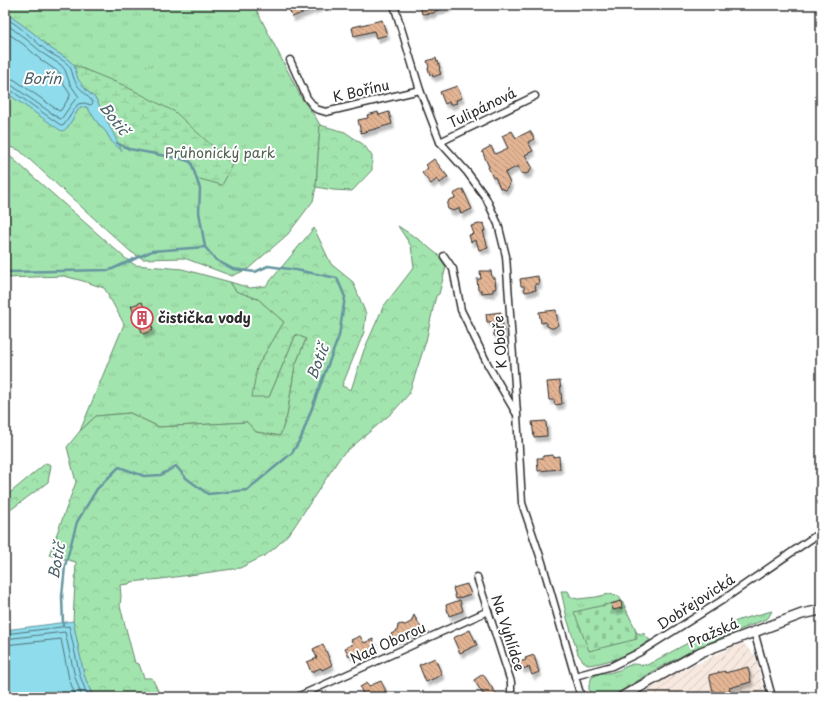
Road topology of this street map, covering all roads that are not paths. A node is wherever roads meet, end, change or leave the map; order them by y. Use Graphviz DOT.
graph roads {
  1 [pos="394,5"];
  2 [pos="290,60"];
  3 [pos="420,90"];
  4 [pos="534,96"];
  5 [pos="440,142"];
  6 [pos="444,256"];
  7 [pos="517,414"];
  8 [pos="821,532"];
  9 [pos="477,577"];
  10 [pos="821,610"];
  11 [pos="488,611"];
  12 [pos="754,631"];
  13 [pos="575,676"];
  14 [pos="297,697"];
  15 [pos="511,697"];
  16 [pos="581,697"];
  17 [pos="622,697"];
  18 [pos="772,697"];
  1 -- 3 [label="street, K Oboře"];
  2 -- 3 [label="street, K Bořínu"];
  3 -- 5 [label="street, K Oboře"];
  4 -- 5 [label="street, Tulipánová"];
  5 -- 7 [label="street, K Oboře"];
  6 -- 7 [label="street"];
  7 -- 13 [label="street, K Oboře"];
  8 -- 13 [label="street, Dobřejovická"];
  9 -- 11 [label="street, Na Vyhlídce"];
  10 -- 12 [label="main road, Pražská"];
  11 -- 14 [label="street, Nad Oborou"];
  11 -- 15 [label="street, Na Vyhlídce"];
  12 -- 17 [label="main road, Pražská"];
  12 -- 18 [label="street"];
  13 -- 16 [label="street, K Oboře"];
}
